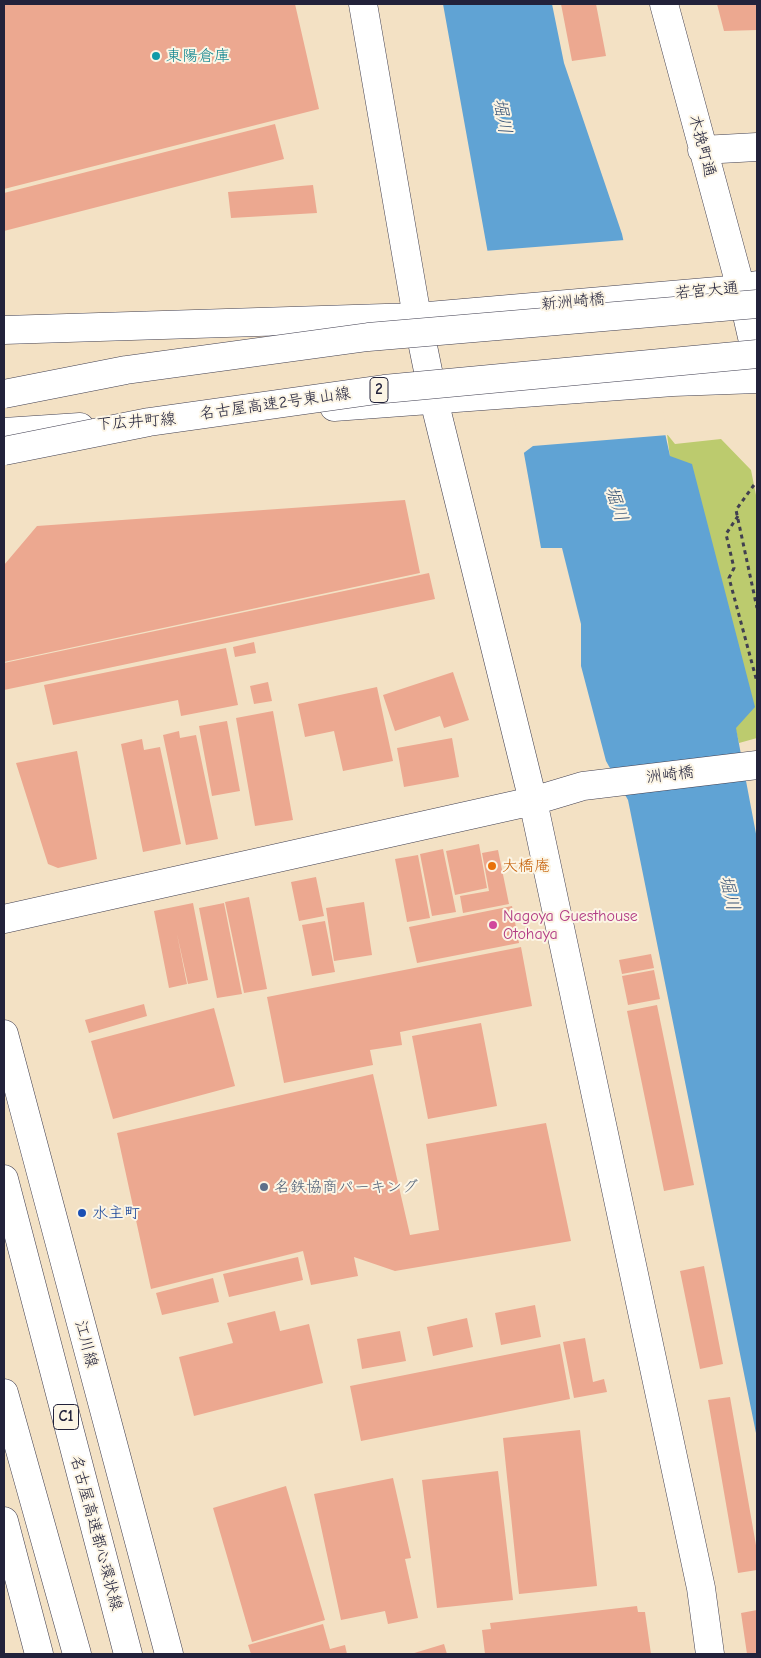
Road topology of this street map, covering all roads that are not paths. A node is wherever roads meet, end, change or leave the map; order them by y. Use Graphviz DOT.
graph roads {
  1 [pos="363,4"];
  2 [pos="664,4"];
  3 [pos="757,147"];
  4 [pos="702,150"];
  5 [pos="752,293"];
  6 [pos="657,295"];
  7 [pos="417,317"];
  8 [pos="4,330"];
  9 [pos="757,354"];
  10 [pos="757,358"];
  11 [pos="757,379"];
  12 [pos="4,394"];
  13 [pos="434,400"];
  14 [pos="4,432"];
  15 [pos="4,451"];
  16 [pos="757,764"];
  17 [pos="533,800"];
  18 [pos="4,919"];
  19 [pos="4,1034"];
  20 [pos="4,1179"];
  21 [pos="4,1392"];
  22 [pos="5,1534"];
  23 [pos="39,1654"];
  24 [pos="77,1654"];
  25 [pos="128,1654"];
  26 [pos="169,1654"];
  27 [pos="710,1654"];
  1 -- 7 [label="main road"];
  2 -- 4 [label="main road, 木挽町通"];
  3 -- 4 [label="main road"];
  4 -- 5 [label="main road, 木挽町通"];
  5 -- 6 [label="main road, 若宮大通"];
  5 -- 10 [label="main road, 木挽町通"];
  5 -- 12 [label="main road, bridge"];
  6 -- 7 [label="main road, 新洲崎橋"];
  7 -- 8 [label="main road"];
  7 -- 13 [label="main road"];
  9 -- 15 [label="main road, 名古屋高速2号東山線 / 2, bridge"];
  11 -- 13 [label="main road, 下広井町線"];
  13 -- 14 [label="main road, 下広井町線"];
  13 -- 17 [label="main road"];
  16 -- 17 [label="main road, 洲崎橋"];
  17 -- 18 [label="main road, 洲崎橋"];
  17 -- 27 [label="main road"];
  19 -- 26 [label="main road, 江川線"];
  20 -- 25 [label="main road, 名古屋高速都心環状線 / C1"];
  21 -- 24 [label="main road"];
  22 -- 23 [label="main road"];
}
